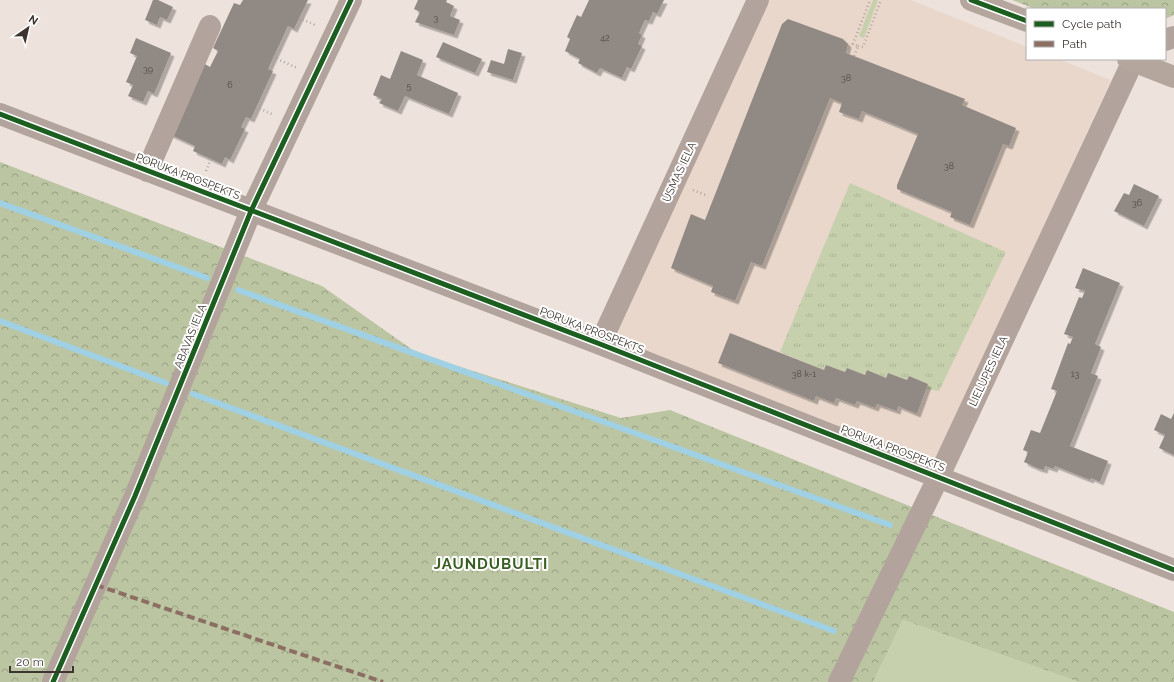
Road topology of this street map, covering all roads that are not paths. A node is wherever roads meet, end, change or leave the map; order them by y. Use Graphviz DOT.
graph roads {
  1 [pos="351,0"];
  2 [pos="758,0"];
  3 [pos="971,0"];
  4 [pos="1026,21"];
  5 [pos="210,26"];
  6 [pos="1132,60"];
  7 [pos="1174,77"];
  8 [pos="0,114"];
  9 [pos="147,171"];
  10 [pos="251,211"];
  11 [pos="600,344"];
  12 [pos="939,476"];
  13 [pos="1174,570"];
  14 [pos="53,682"];
  15 [pos="839,682"];
  1 -- 10 [label="street, ABAVAS IELA"];
  2 -- 11 [label="street, USMAS IELA"];
  3 -- 4 [label="main road"];
  5 -- 9 [label="street"];
  6 -- 7 [label="main road"];
  6 -- 12 [label="street, LIELUPES IELA"];
  8 -- 9 [label="street, PORUKA PROSPEKTS"];
  9 -- 10 [label="street, PORUKA PROSPEKTS"];
  10 -- 11 [label="street, PORUKA PROSPEKTS"];
  10 -- 14 [label="street, ABAVAS IELA"];
  11 -- 12 [label="street, PORUKA PROSPEKTS"];
  12 -- 13 [label="street, PORUKA PROSPEKTS"];
  12 -- 15 [label="street, LIELUPES IELA"];
}
